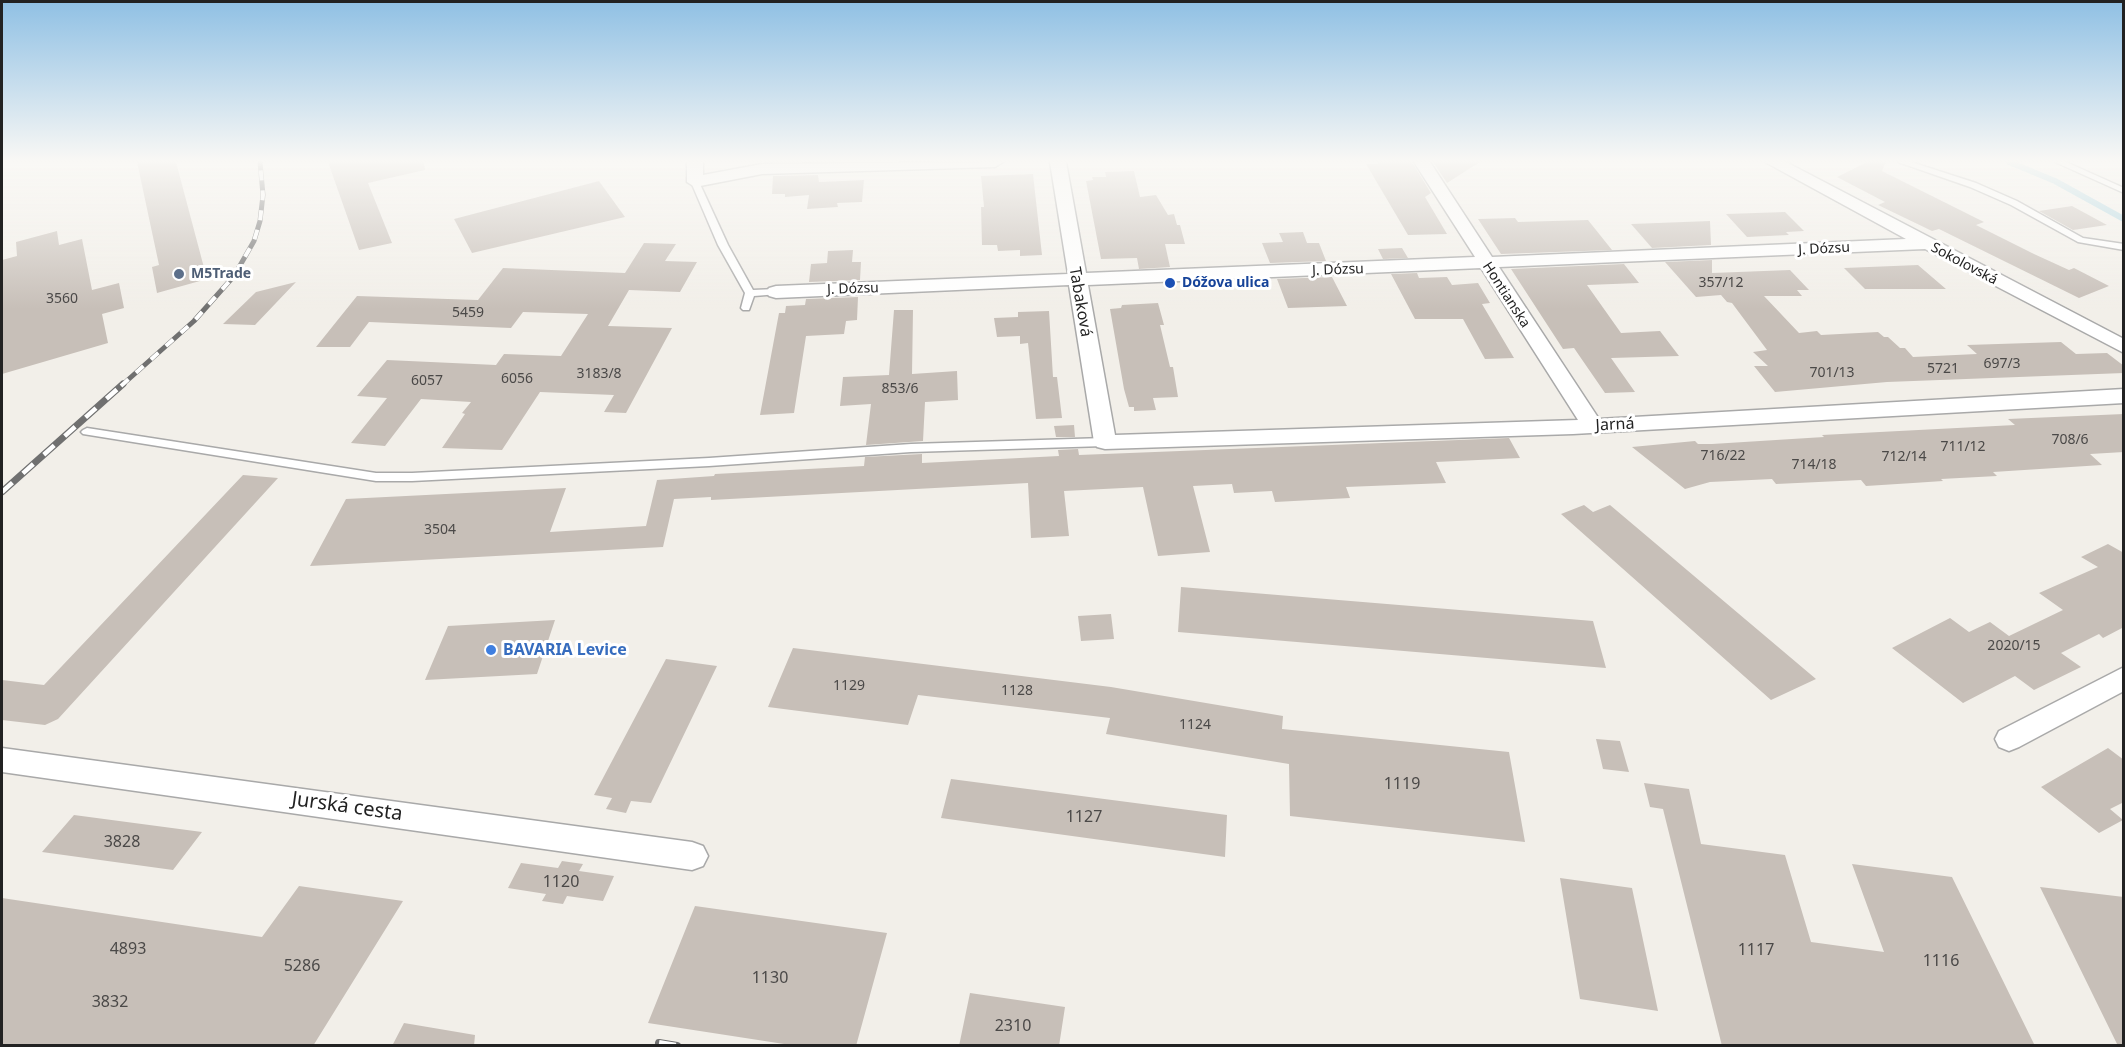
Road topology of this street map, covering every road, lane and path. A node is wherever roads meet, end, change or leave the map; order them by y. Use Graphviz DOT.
graph roads {
  1 [pos="707,211"];
  2 [pos="1065,211"];
  3 [pos="1452,211"];
  4 [pos="1865,211"];
  5 [pos="2028,211"];
  6 [pos="1927,244"];
  7 [pos="2124,247"];
  8 [pos="1485,264"];
  9 [pos="1076,281"];
  10 [pos="776,292"];
  11 [pos="750,293"];
  12 [pos="746,308"];
  13 [pos="2124,347"];
  14 [pos="2124,396"];
  15 [pos="1593,426"];
  16 [pos="87,432"];
  17 [pos="1105,442"];
  18 [pos="2124,678"];
  19 [pos="2009,739"];
  20 [pos="2,760"];
  21 [pos="692,856"];
  1 -- 11 [label="lane"];
  2 -- 9 [label="street, Tabaková"];
  3 -- 8 [label="street, Hontianska"];
  4 -- 6 [label="street, Sokolovská"];
  5 -- 7 [label="lane"];
  6 -- 8 [label="street, J. Dózsu"];
  6 -- 13 [label="street, Sokolovská"];
  8 -- 9 [label="street, J. Dózsu"];
  8 -- 15 [label="street, Hontianska"];
  9 -- 10 [label="street, J. Dózsu"];
  9 -- 17 [label="street, Tabaková"];
  10 -- 11 [label="lane, J. Dózsu"];
  11 -- 12 [label="lane"];
  14 -- 15 [label="street, Jarná"];
  15 -- 17 [label="street, Jarná"];
  16 -- 17 [label="lane"];
  18 -- 19 [label="street"];
  20 -- 21 [label="street, Jurská cesta"];
}
